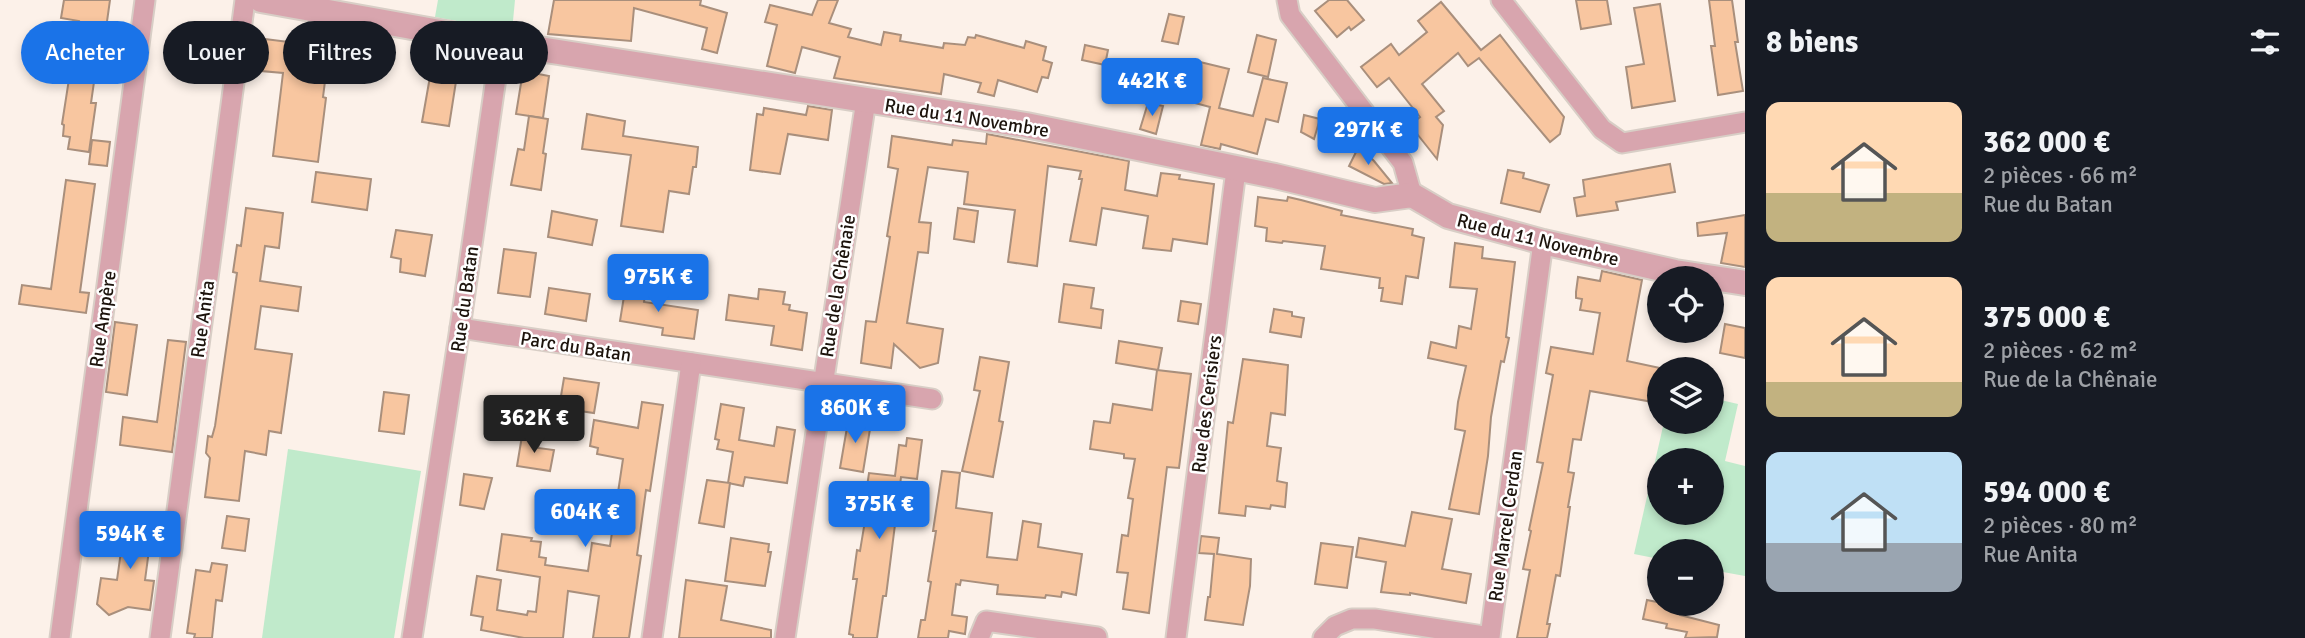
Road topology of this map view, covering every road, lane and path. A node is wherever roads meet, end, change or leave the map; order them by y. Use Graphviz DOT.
graph roads {
  1 [pos="145,0"];
  2 [pos="245,0"];
  3 [pos="261,0"];
  4 [pos="1287,0"];
  5 [pos="1501,0"];
  6 [pos="410,27"];
  7 [pos="548,50"];
  8 [pos="495,84"];
  9 [pos="866,100"];
  10 [pos="1745,122"];
  11 [pos="1236,170"];
  12 [pos="1412,195"];
  13 [pos="1543,242"];
  14 [pos="1745,283"];
  15 [pos="460,328"];
  16 [pos="691,363"];
  17 [pos="822,383"];
  18 [pos="932,399"];
  19 [pos="983,630"];
  20 [pos="1490,637"];
  21 [pos="60,638"];
  22 [pos="160,638"];
  23 [pos="412,638"];
  24 [pos="652,638"];
  25 [pos="785,638"];
  26 [pos="1100,638"];
  27 [pos="1176,638"];
  28 [pos="1323,638"];
  1 -- 21 [label="street, Rue Ampère"];
  2 -- 22 [label="street, Rue Anita"];
  3 -- 6 [label="street, Rue du 11 Novembre"];
  4 -- 12 [label="street"];
  5 -- 10 [label="street"];
  7 -- 9 [label="street, Rue du 11 Novembre"];
  8 -- 15 [label="street, Rue du Batan"];
  9 -- 11 [label="street, Rue du 11 Novembre"];
  9 -- 17 [label="street, Rue de la Chênaie"];
  11 -- 12 [label="street, Rue du 11 Novembre"];
  11 -- 27 [label="street, Rue des Cerisiers"];
  12 -- 13 [label="street, Rue du 11 Novembre"];
  13 -- 14 [label="street, Rue du 11 Novembre"];
  13 -- 20 [label="street, Rue Marcel Cerdan"];
  15 -- 16 [label="street, Parc du Batan"];
  15 -- 23 [label="street, Rue du Batan"];
  16 -- 17 [label="street, Parc du Batan"];
  16 -- 24 [label="street"];
  17 -- 18 [label="street, Parc du Batan"];
  17 -- 25 [label="street, Rue de la Chênaie"];
  19 -- 26 [label="street"];
  20 -- 28 [label="street, Rue Marcel Cerdan"];
}
